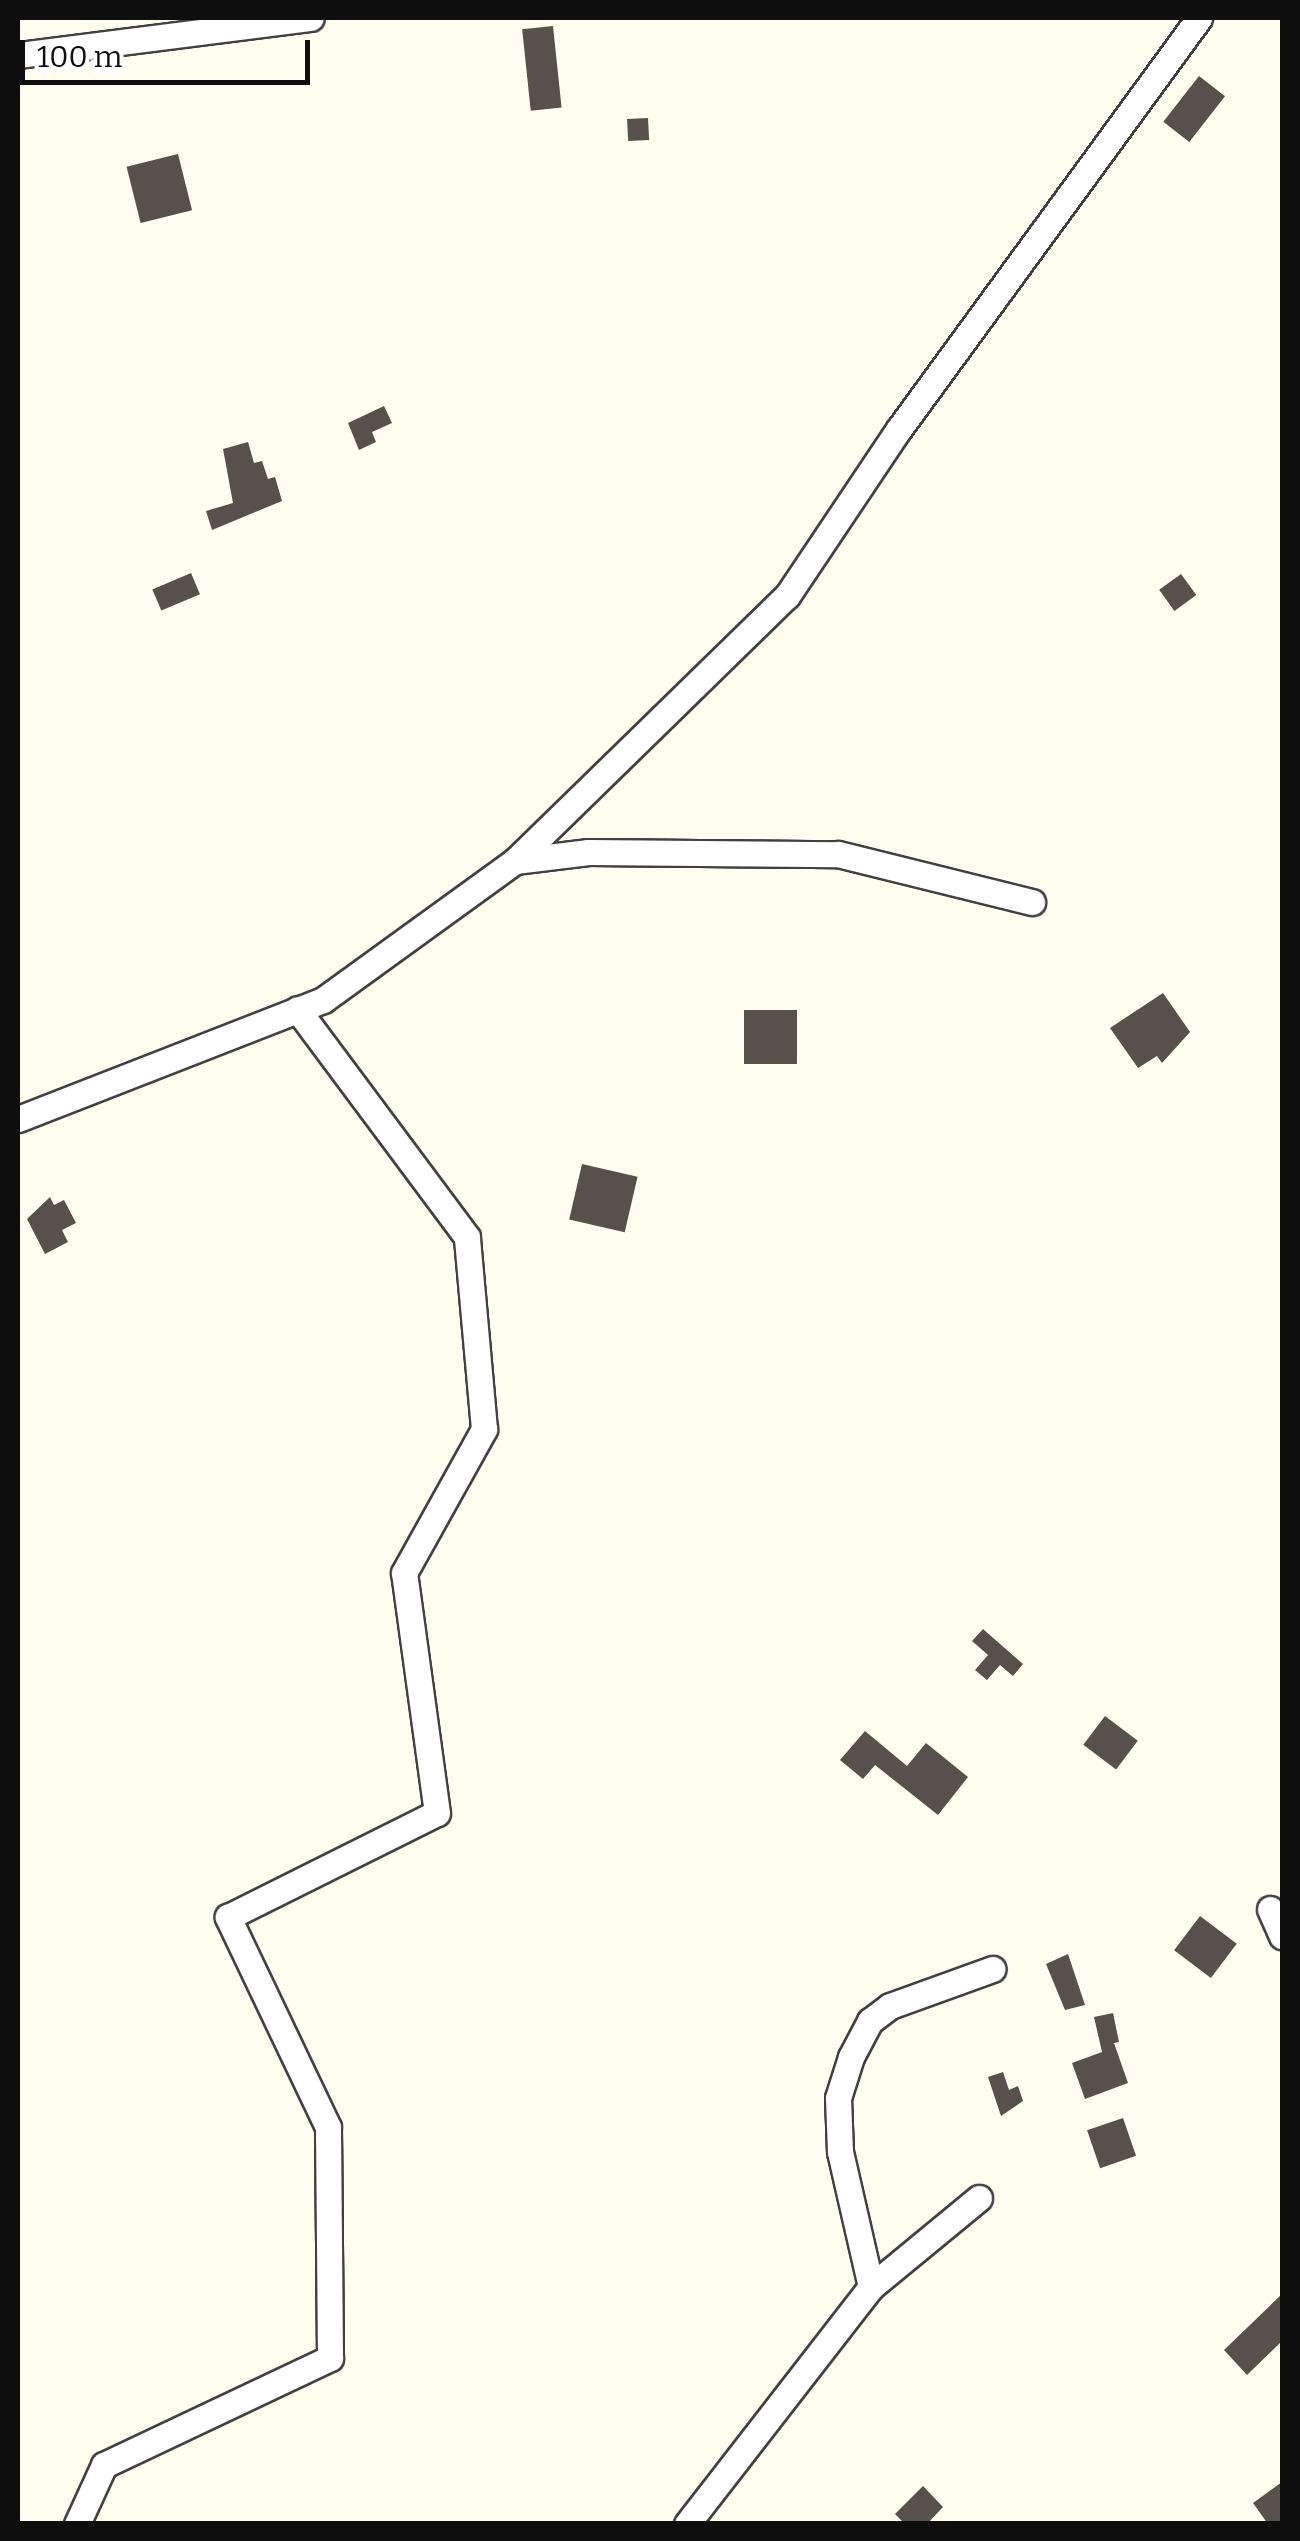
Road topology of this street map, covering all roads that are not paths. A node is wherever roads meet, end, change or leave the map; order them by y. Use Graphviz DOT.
graph roads {
  1 [pos="311,18"];
  2 [pos="1199,18"];
  3 [pos="18,55"];
  4 [pos="515,862"];
  5 [pos="1032,902"];
  6 [pos="297,1009"];
  7 [pos="18,1120"];
  8 [pos="1270,1909"];
  9 [pos="1282,1936"];
  10 [pos="992,1969"];
  11 [pos="978,2198"];
  12 [pos="871,2287"];
  13 [pos="77,2524"];
  14 [pos="687,2524"];
  1 -- 3 [label="street"];
  2 -- 4 [label="street"];
  4 -- 5 [label="street"];
  4 -- 6 [label="street"];
  6 -- 7 [label="street"];
  6 -- 13 [label="street"];
  8 -- 9 [label="street"];
  10 -- 12 [label="street"];
  11 -- 12 [label="street"];
  12 -- 14 [label="street"];
}
